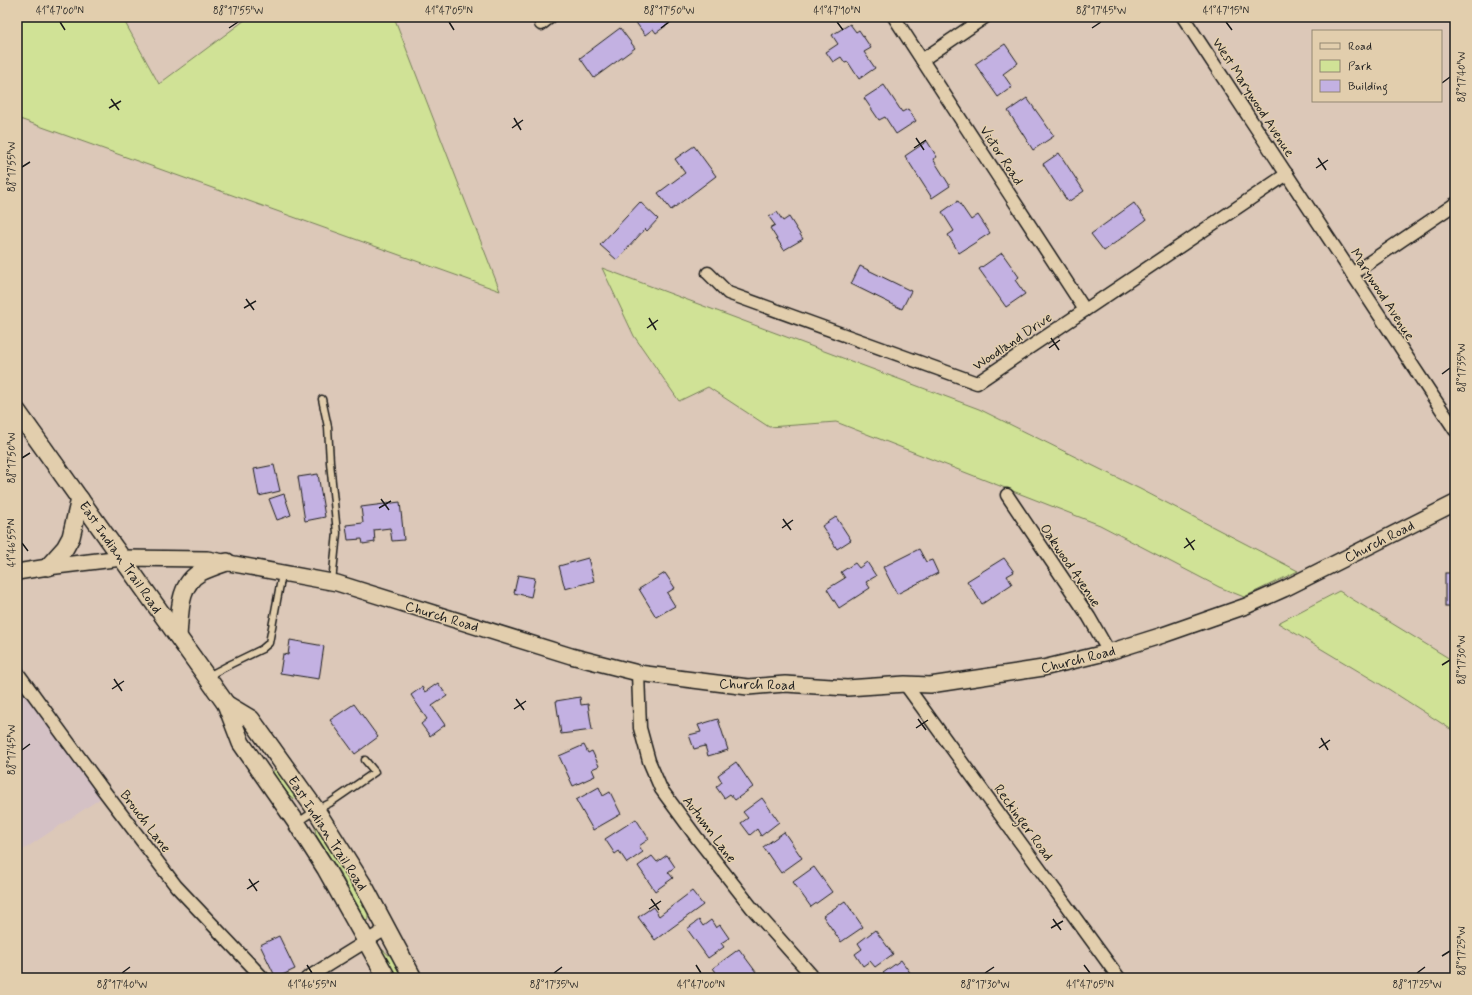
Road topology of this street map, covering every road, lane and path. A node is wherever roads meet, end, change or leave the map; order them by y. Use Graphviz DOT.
graph roads {
  1 [pos="894,17"];
  2 [pos="985,17"];
  3 [pos="1183,17"];
  4 [pos="922,60"];
  5 [pos="1287,174"];
  6 [pos="1455,204"];
  7 [pos="708,273"];
  8 [pos="1352,274"];
  9 [pos="1085,310"];
  10 [pos="322,399"];
  11 [pos="17,411"];
  12 [pos="1455,430"];
  13 [pos="1007,495"];
  14 [pos="80,499"];
  15 [pos="1455,503"];
  16 [pos="122,558"];
  17 [pos="227,562"];
  18 [pos="48,567"];
  19 [pos="17,572"];
  20 [pos="282,574"];
  21 [pos="332,582"];
  22 [pos="178,636"];
  23 [pos="1109,652"];
  24 [pos="17,672"];
  25 [pos="638,674"];
  26 [pos="207,677"];
  27 [pos="905,684"];
  28 [pos="226,704"];
  29 [pos="365,760"];
  30 [pos="316,810"];
  31 [pos="296,822"];
  32 [pos="386,929"];
  33 [pos="367,942"];
  34 [pos="263,978"];
  35 [pos="307,978"];
  36 [pos="387,978"];
  37 [pos="413,978"];
  38 [pos="814,978"];
  39 [pos="1119,978"];
  1 -- 4 [label="street, Victor Road"];
  2 -- 4 [label="street"];
  3 -- 5 [label="street, West Marywood Avenue"];
  4 -- 9 [label="street, Victor Road"];
  5 -- 8 [label="street, Marywood Avenue"];
  5 -- 9 [label="street, Woodland Drive"];
  6 -- 8 [label="street"];
  7 -- 9 [label="street, Woodland Drive"];
  8 -- 12 [label="street, Marywood Avenue"];
  10 -- 21 [label="lane"];
  11 -- 14 [label="main road, East Indian Trail Road"];
  13 -- 23 [label="street, Oakwood Avenue"];
  14 -- 16 [label="main road, East Indian Trail Road"];
  14 -- 18 [label="main road"];
  15 -- 23 [label="street, Church Road"];
  16 -- 17 [label="street, Church Road"];
  16 -- 18 [label="street, Church Road"];
  16 -- 22 [label="main road, East Indian Trail Road"];
  17 -- 20 [label="street, Church Road"];
  17 -- 22 [label="main road"];
  18 -- 19 [label="street, Church Road"];
  20 -- 21 [label="street, Church Road"];
  20 -- 26 [label="lane"];
  21 -- 25 [label="street, Church Road"];
  22 -- 26 [label="main road, East Indian Trail Road"];
  23 -- 27 [label="street, Church Road"];
  24 -- 34 [label="street, Brouch Lane"];
  25 -- 27 [label="street, Church Road"];
  25 -- 38 [label="street, Autumn Lane"];
  26 -- 28 [label="main road, East Indian Trail Road"];
  27 -- 39 [label="street, Reckinger Road"];
  28 -- 30 [label="main road, East Indian Trail Road"];
  28 -- 31 [label="main road, East Indian Trail Road"];
  29 -- 30 [label="lane"];
  30 -- 31 [label="lane"];
  30 -- 32 [label="main road, East Indian Trail Road"];
  31 -- 33 [label="main road, East Indian Trail Road"];
  32 -- 33 [label="street"];
  32 -- 37 [label="main road, East Indian Trail Road"];
  33 -- 35 [label="street"];
  33 -- 36 [label="main road, East Indian Trail Road"];
}
